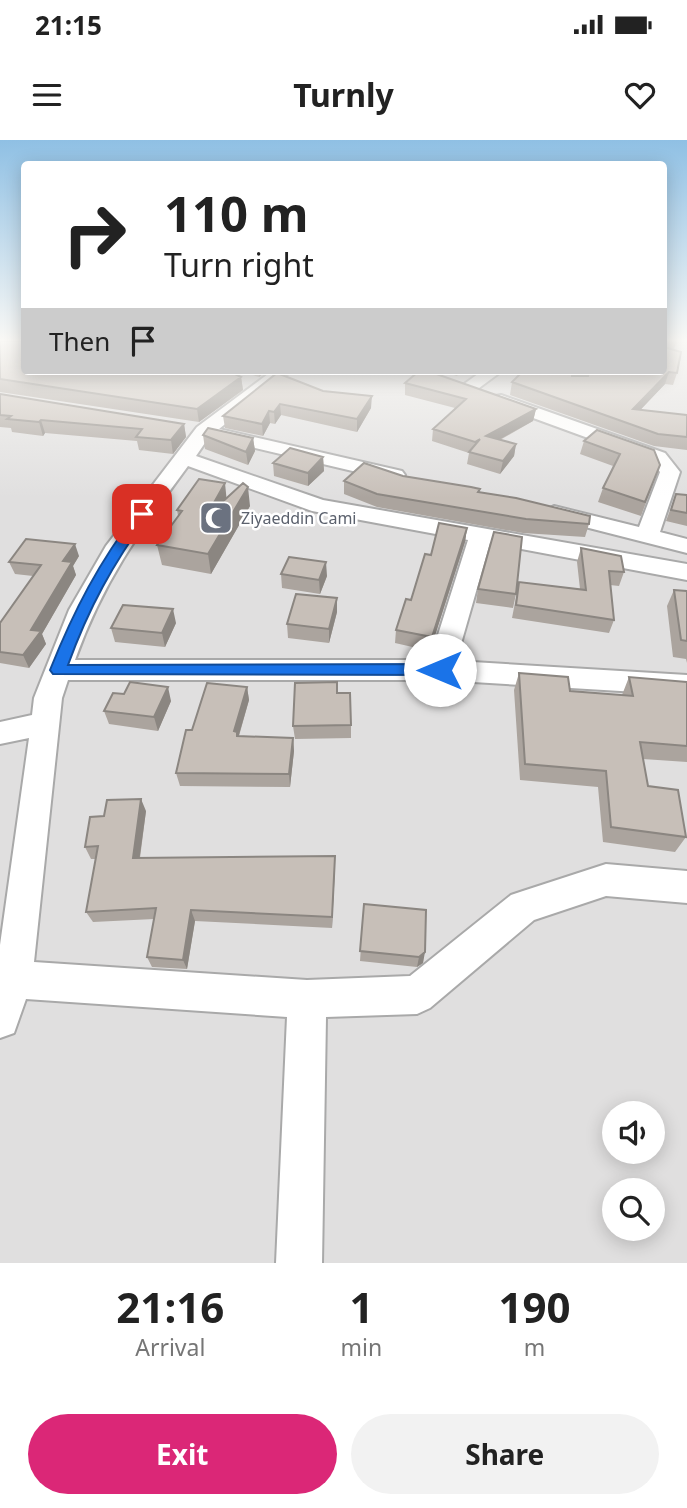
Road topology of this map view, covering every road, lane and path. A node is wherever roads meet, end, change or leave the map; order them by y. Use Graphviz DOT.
graph roads {
  1 [pos="253,393"];
  2 [pos="486,393"];
  3 [pos="191,429"];
  4 [pos="184,458"];
  5 [pos="422,481"];
  6 [pos="531,506"];
  7 [pos="481,534"];
  8 [pos="647,536"];
  9 [pos="687,546"];
  10 [pos="687,572"];
  11 [pos="58,670"];
  12 [pos="440,670"];
  13 [pos="687,685"];
  14 [pos="44,723"];
  15 [pos="0,733"];
  16 [pos="687,887"];
  17 [pos="14,979"];
  18 [pos="307,999"];
  19 [pos="0,1018"];
  20 [pos="299,1263"];
  1 -- 3 [label="street"];
  2 -- 8 [label="street"];
  3 -- 4 [label="street"];
  3 -- 5 [label="street"];
  4 -- 7 [label="street"];
  4 -- 11 [label="street"];
  6 -- 8 [label="street"];
  7 -- 10 [label="street"];
  7 -- 12 [label="street"];
  8 -- 9 [label="street"];
  11 -- 12 [label="street"];
  11 -- 14 [label="street"];
  12 -- 13 [label="street"];
  14 -- 15 [label="street"];
  14 -- 17 [label="street"];
  16 -- 18 [label="street"];
  17 -- 18 [label="street"];
  17 -- 19 [label="street"];
  18 -- 20 [label="street"];
}
